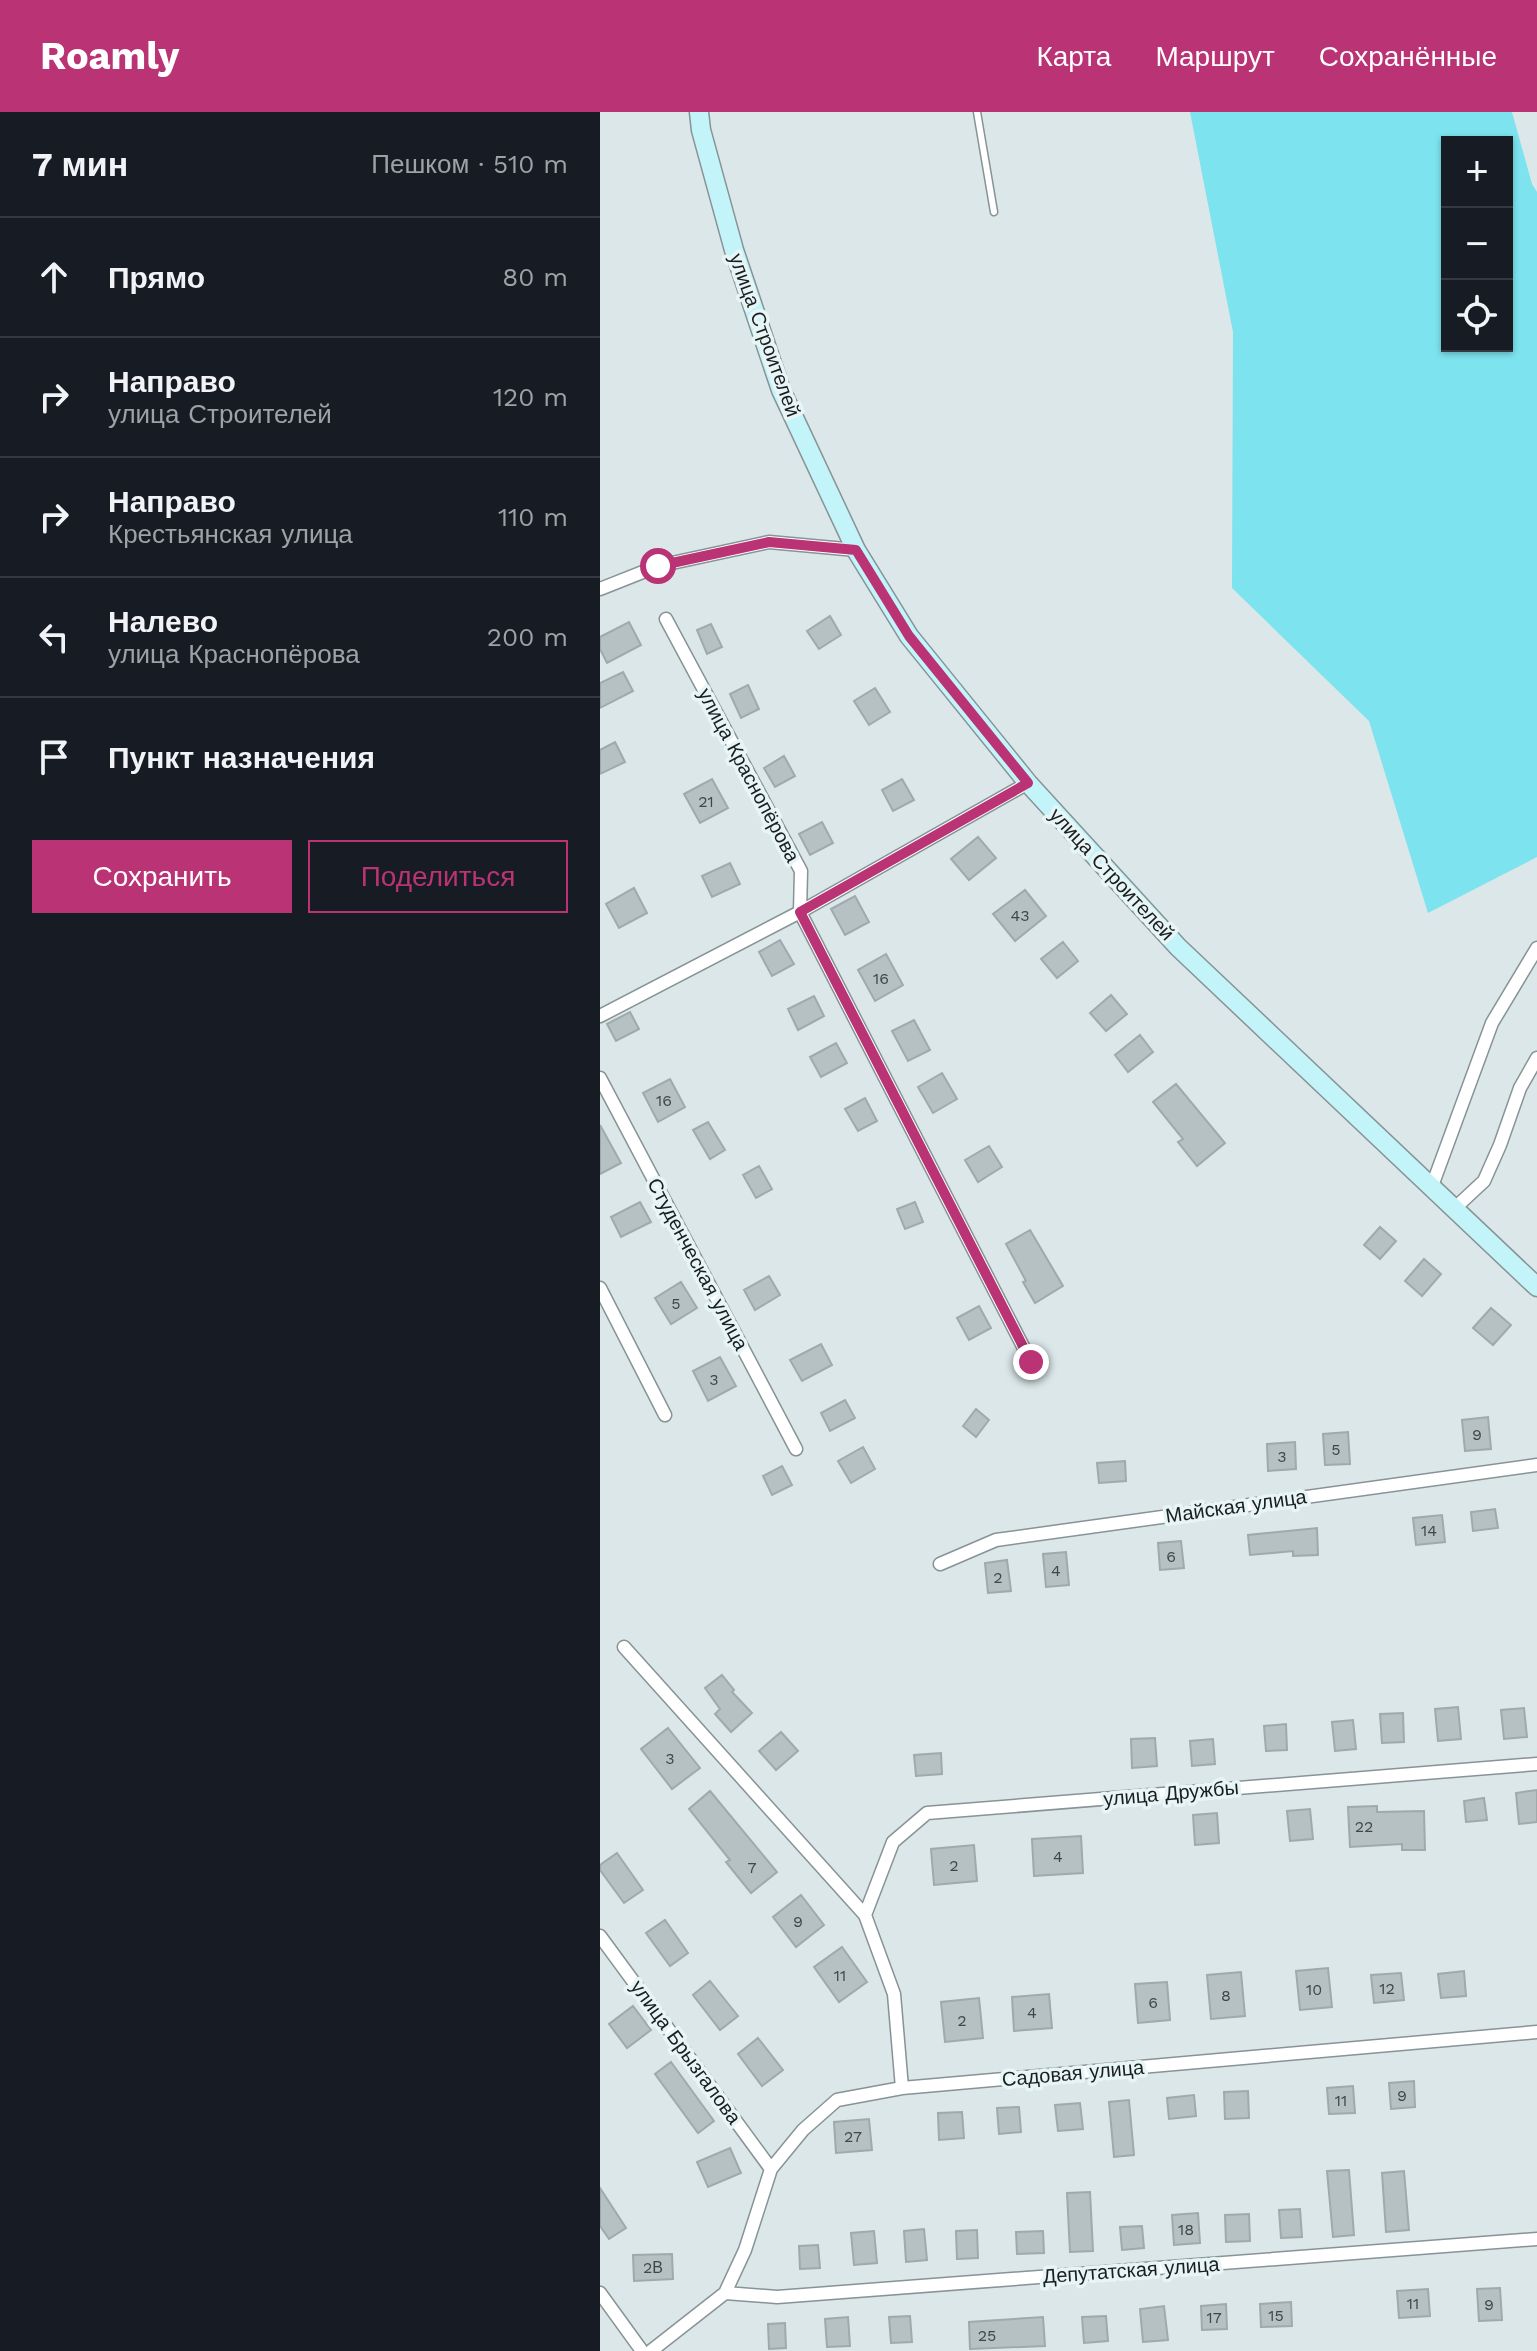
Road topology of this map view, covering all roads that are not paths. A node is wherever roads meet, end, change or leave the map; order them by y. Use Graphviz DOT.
graph roads {
  1 [pos="699,112"];
  2 [pos="977,112"];
  3 [pos="994,212"];
  4 [pos="856,550"];
  5 [pos="600,589"];
  6 [pos="666,619"];
  7 [pos="1028,783"];
  8 [pos="800,912"];
  9 [pos="1537,948"];
  10 [pos="600,1016"];
  11 [pos="1537,1058"];
  12 [pos="600,1078"];
  13 [pos="1432,1186"];
  14 [pos="1455,1208"];
  15 [pos="1537,1287"];
  16 [pos="600,1288"];
  17 [pos="1031,1362"];
  18 [pos="665,1415"];
  19 [pos="796,1449"];
  20 [pos="1537,1465"];
  21 [pos="940,1564"];
  22 [pos="624,1647"];
  23 [pos="1537,1764"];
  24 [pos="865,1915"];
  25 [pos="600,1936"];
  26 [pos="1537,2032"];
  27 [pos="902,2088"];
  28 [pos="771,2169"];
  29 [pos="1537,2239"];
  30 [pos="600,2293"];
  31 [pos="725,2293"];
  32 [pos="642,2351"];
  33 [pos="651,2351"];
  1 -- 4 [label="street, улица Строителей"];
  2 -- 3 [label="lane"];
  4 -- 5 [label="street"];
  4 -- 7 [label="street, улица Строителей"];
  6 -- 8 [label="street, улица Краснопёрова"];
  7 -- 8 [label="street"];
  7 -- 13 [label="street, улица Строителей"];
  8 -- 10 [label="street"];
  8 -- 17 [label="street, улица Краснопёрова"];
  9 -- 13 [label="street"];
  11 -- 14 [label="street"];
  12 -- 19 [label="street, Студенческая улица"];
  13 -- 14 [label="street, улица Строителей"];
  14 -- 15 [label="street, улица Строителей"];
  16 -- 18 [label="street"];
  20 -- 21 [label="street, Майская улица"];
  22 -- 24 [label="street"];
  23 -- 24 [label="street, улица Дружбы"];
  24 -- 27 [label="street"];
  25 -- 28 [label="street, улица Брызгалова"];
  26 -- 27 [label="street, Садовая улица"];
  27 -- 28 [label="street, Садовая улица"];
  28 -- 31 [label="street, Садовая улица"];
  29 -- 31 [label="street, Депутатская улица"];
  30 -- 32 [label="street"];
  31 -- 33 [label="street"];
}
